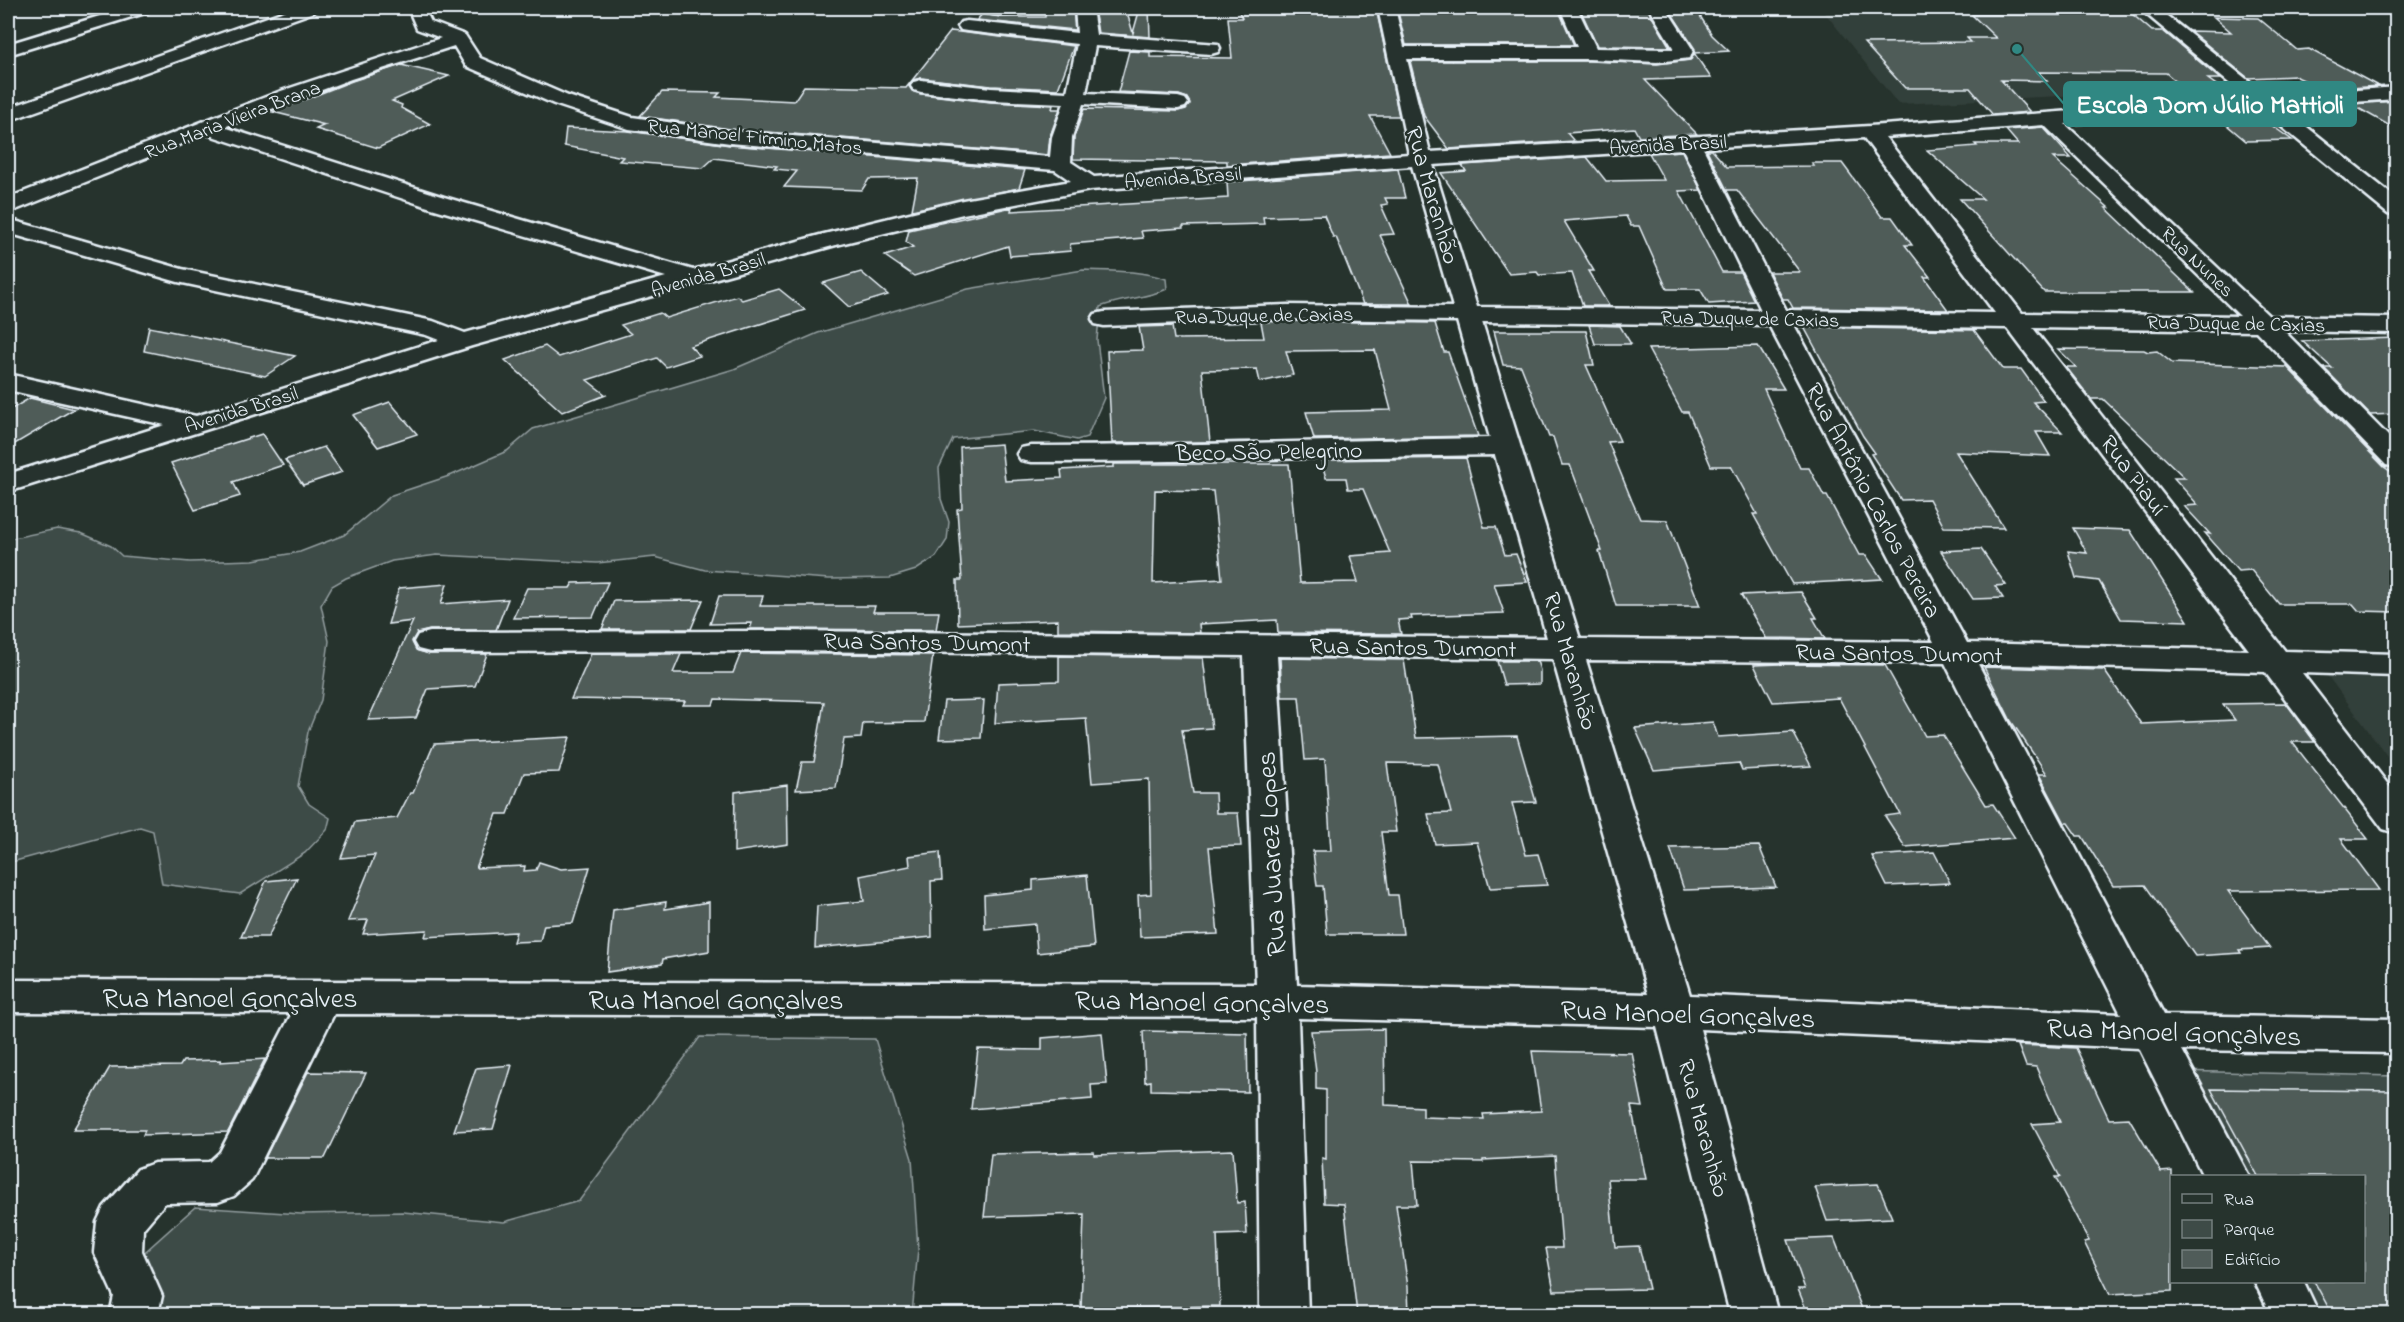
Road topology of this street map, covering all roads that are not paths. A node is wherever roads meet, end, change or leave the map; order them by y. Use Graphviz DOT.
graph roads {
  1 [pos="142,8"];
  2 [pos="308,8"];
  3 [pos="416,8"];
  4 [pos="1020,8"];
  5 [pos="1084,8"];
  6 [pos="1386,8"];
  7 [pos="1569,8"];
  8 [pos="1658,8"];
  9 [pos="2147,8"];
  10 [pos="993,9"];
  11 [pos="967,26"];
  12 [pos="459,39"];
  13 [pos="1087,40"];
  14 [pos="1211,48"];
  15 [pos="8,50"];
  16 [pos="1396,53"];
  17 [pos="1589,53"];
  18 [pos="921,86"];
  19 [pos="2395,94"];
  20 [pos="1075,99"];
  21 [pos="2265,102"];
  22 [pos="1178,103"];
  23 [pos="8,115"];
  24 [pos="2048,118"];
  25 [pos="205,128"];
  26 [pos="1870,132"];
  27 [pos="1690,142"];
  28 [pos="1421,159"];
  29 [pos="1060,164"];
  30 [pos="1090,184"];
  31 [pos="8,206"];
  32 [pos="2397,209"];
  33 [pos="8,226"];
  34 [pos="694,278"];
  35 [pos="1468,314"];
  36 [pos="1104,319"];
  37 [pos="1778,319"];
  38 [pos="2016,320"];
  39 [pos="2263,324"];
  40 [pos="2397,325"];
  41 [pos="463,341"];
  42 [pos="8,382"];
  43 [pos="195,423"];
  44 [pos="1507,446"];
  45 [pos="1031,454"];
  46 [pos="2397,459"];
  47 [pos="8,483"];
  48 [pos="430,642"];
  49 [pos="1260,645"];
  50 [pos="1568,650"];
  51 [pos="1956,653"];
  52 [pos="2277,663"];
  53 [pos="2397,665"];
  54 [pos="2397,820"];
  55 [pos="8,996"];
  56 [pos="321,997"];
  57 [pos="1277,1001"];
  58 [pos="1674,1011"];
  59 [pos="2153,1032"];
  60 [pos="2397,1036"];
  61 [pos="2225,1175"];
  62 [pos="2279,1283"];
  63 [pos="134,1314"];
  64 [pos="1284,1314"];
  65 [pos="1754,1314"];
  66 [pos="2295,1314"];
  1 -- 15 [label="street"];
  2 -- 23 [label="street"];
  3 -- 12 [label="street"];
  4 -- 10 [label="street"];
  5 -- 13 [label="street"];
  6 -- 16 [label="street, Rua Maranhão"];
  7 -- 17 [label="street"];
  8 -- 17 [label="street"];
  9 -- 21 [label="street"];
  11 -- 13 [label="street"];
  12 -- 25 [label="street, Rua Maria Vieira Brana"];
  12 -- 29 [label="street, Rua Manoel Firmino Matos"];
  13 -- 14 [label="street"];
  13 -- 20 [label="street"];
  16 -- 17 [label="street"];
  16 -- 28 [label="street, Rua Maranhão"];
  18 -- 20 [label="street"];
  19 -- 21 [label="street, Avenida Brasil"];
  20 -- 22 [label="street"];
  20 -- 29 [label="street"];
  21 -- 24 [label="street, Avenida Brasil"];
  21 -- 32 [label="street"];
  24 -- 26 [label="street, Avenida Brasil"];
  24 -- 39 [label="street, Rua Nunes"];
  25 -- 31 [label="street, Rua Maria Vieira Brana"];
  25 -- 34 [label="street"];
  26 -- 27 [label="street, Avenida Brasil"];
  26 -- 38 [label="street, Rua Piauí"];
  27 -- 28 [label="street, Avenida Brasil"];
  27 -- 37 [label="street, Rua Antônio Carlos Pereira"];
  28 -- 30 [label="street, Avenida Brasil"];
  28 -- 35 [label="street, Rua Maranhão"];
  29 -- 30 [label="street, Rua Manoel Firmino Matos"];
  30 -- 34 [label="street, Avenida Brasil"];
  33 -- 41 [label="street"];
  34 -- 41 [label="street, Avenida Brasil"];
  35 -- 36 [label="street, Rua Duque de Caxias"];
  35 -- 37 [label="street, Rua Duque de Caxias"];
  35 -- 44 [label="street, Rua Maranhão"];
  37 -- 38 [label="street, Rua Duque de Caxias"];
  37 -- 51 [label="street, Rua Antônio Carlos Pereira"];
  38 -- 39 [label="street, Rua Duque de Caxias"];
  38 -- 52 [label="street, Rua Piauí"];
  39 -- 40 [label="street, Rua Duque de Caxias"];
  39 -- 46 [label="street, Rua Nunes"];
  41 -- 43 [label="street, Avenida Brasil"];
  42 -- 43 [label="street"];
  43 -- 47 [label="street, Avenida Brasil"];
  44 -- 45 [label="street, Beco São Pelegrino"];
  44 -- 50 [label="street, Rua Maranhão"];
  48 -- 49 [label="street, Rua Santos Dumont"];
  49 -- 50 [label="street, Rua Santos Dumont"];
  49 -- 57 [label="street, Rua Juarez Lopes"];
  50 -- 51 [label="street, Rua Santos Dumont"];
  50 -- 58 [label="street, Rua Maranhão"];
  51 -- 52 [label="street, Rua Santos Dumont"];
  51 -- 59 [label="street, Rua Antônio Carlos Pereira"];
  52 -- 53 [label="street, Rua Santos Dumont"];
  52 -- 54 [label="street, Rua Piauí"];
  55 -- 56 [label="street, Rua Manoel Gonçalves"];
  56 -- 57 [label="street, Rua Manoel Gonçalves"];
  56 -- 63 [label="street"];
  57 -- 58 [label="street, Rua Manoel Gonçalves"];
  57 -- 64 [label="street, Rua Juarez Lopes"];
  58 -- 59 [label="street, Rua Manoel Gonçalves"];
  58 -- 65 [label="street, Rua Maranhão"];
  59 -- 60 [label="street, Rua Manoel Gonçalves"];
  59 -- 61 [label="street, Rua Antônio Carlos Pereira"];
  62 -- 66 [label="street"];
}
